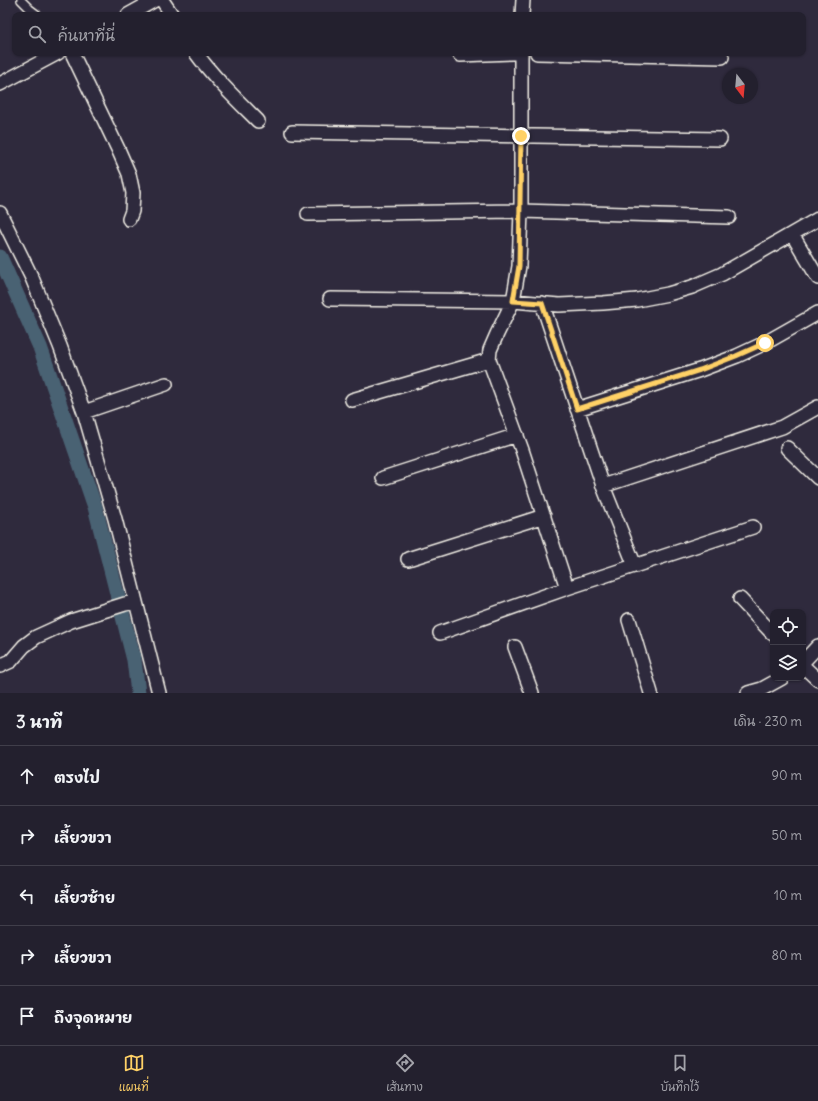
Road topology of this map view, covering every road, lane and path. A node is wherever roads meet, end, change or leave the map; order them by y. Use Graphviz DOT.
graph roads {
  1 [pos="21,0"];
  2 [pos="162,0"];
  3 [pos="523,0"];
  4 [pos="145,2"];
  5 [pos="34,12"];
  6 [pos="132,12"];
  7 [pos="170,12"];
  8 [pos="522,12"];
  9 [pos="52,56"];
  10 [pos="73,56"];
  11 [pos="198,56"];
  12 [pos="521,56"];
  13 [pos="676,56"];
  14 [pos="722,57"];
  15 [pos="0,84"];
  16 [pos="258,121"];
  17 [pos="292,132"];
  18 [pos="521,136"];
  19 [pos="720,139"];
  20 [pos="521,211"];
  21 [pos="0,213"];
  22 [pos="308,214"];
  23 [pos="729,217"];
  24 [pos="129,219"];
  25 [pos="818,219"];
  26 [pos="792,234"];
  27 [pos="818,278"];
  28 [pos="330,299"];
  29 [pos="513,301"];
  30 [pos="542,303"];
  31 [pos="818,313"];
  32 [pos="489,360"];
  33 [pos="166,384"];
  34 [pos="352,400"];
  35 [pos="818,406"];
  36 [pos="577,409"];
  37 [pos="84,412"];
  38 [pos="517,435"];
  39 [pos="787,448"];
  40 [pos="383,478"];
  41 [pos="818,478"];
  42 [pos="603,486"];
  43 [pos="544,516"];
  44 [pos="753,527"];
  45 [pos="408,558"];
  46 [pos="635,566"];
  47 [pos="567,588"];
  48 [pos="740,599"];
  49 [pos="125,605"];
  50 [pos="629,620"];
  51 [pos="770,631"];
  52 [pos="440,633"];
  53 [pos="818,646"];
  54 [pos="515,647"];
  55 [pos="806,659"];
  56 [pos="0,666"];
  57 [pos="806,669"];
  58 [pos="818,680"];
  59 [pos="777,681"];
  60 [pos="159,693"];
  61 [pos="532,693"];
  62 [pos="651,693"];
  63 [pos="748,693"];
  1 -- 5 [label="lane"];
  2 -- 7 [label="street"];
  3 -- 8 [label="street"];
  4 -- 6 [label="street"];
  9 -- 15 [label="street"];
  10 -- 24 [label="street"];
  11 -- 16 [label="street"];
  12 -- 18 [label="street"];
  13 -- 14 [label="street"];
  17 -- 18 [label="street"];
  18 -- 19 [label="street"];
  18 -- 20 [label="street"];
  20 -- 22 [label="street"];
  20 -- 23 [label="street"];
  20 -- 29 [label="street"];
  21 -- 37 [label="street"];
  25 -- 26 [label="street"];
  26 -- 27 [label="street"];
  26 -- 30 [label="street"];
  28 -- 29 [label="street"];
  29 -- 30 [label="street"];
  29 -- 32 [label="street"];
  30 -- 36 [label="street"];
  31 -- 36 [label="street"];
  32 -- 34 [label="street"];
  32 -- 38 [label="street"];
  33 -- 37 [label="street"];
  35 -- 42 [label="street"];
  36 -- 42 [label="street"];
  37 -- 49 [label="street"];
  38 -- 40 [label="street"];
  38 -- 43 [label="street"];
  39 -- 41 [label="street"];
  42 -- 46 [label="street"];
  43 -- 45 [label="street"];
  43 -- 47 [label="street"];
  44 -- 46 [label="street"];
  46 -- 47 [label="street"];
  47 -- 52 [label="street"];
  48 -- 51 [label="street"];
  49 -- 56 [label="street"];
  49 -- 60 [label="street"];
  50 -- 62 [label="street"];
  53 -- 55 [label="street"];
  54 -- 61 [label="street"];
  57 -- 58 [label="street"];
  59 -- 63 [label="street"];
}
